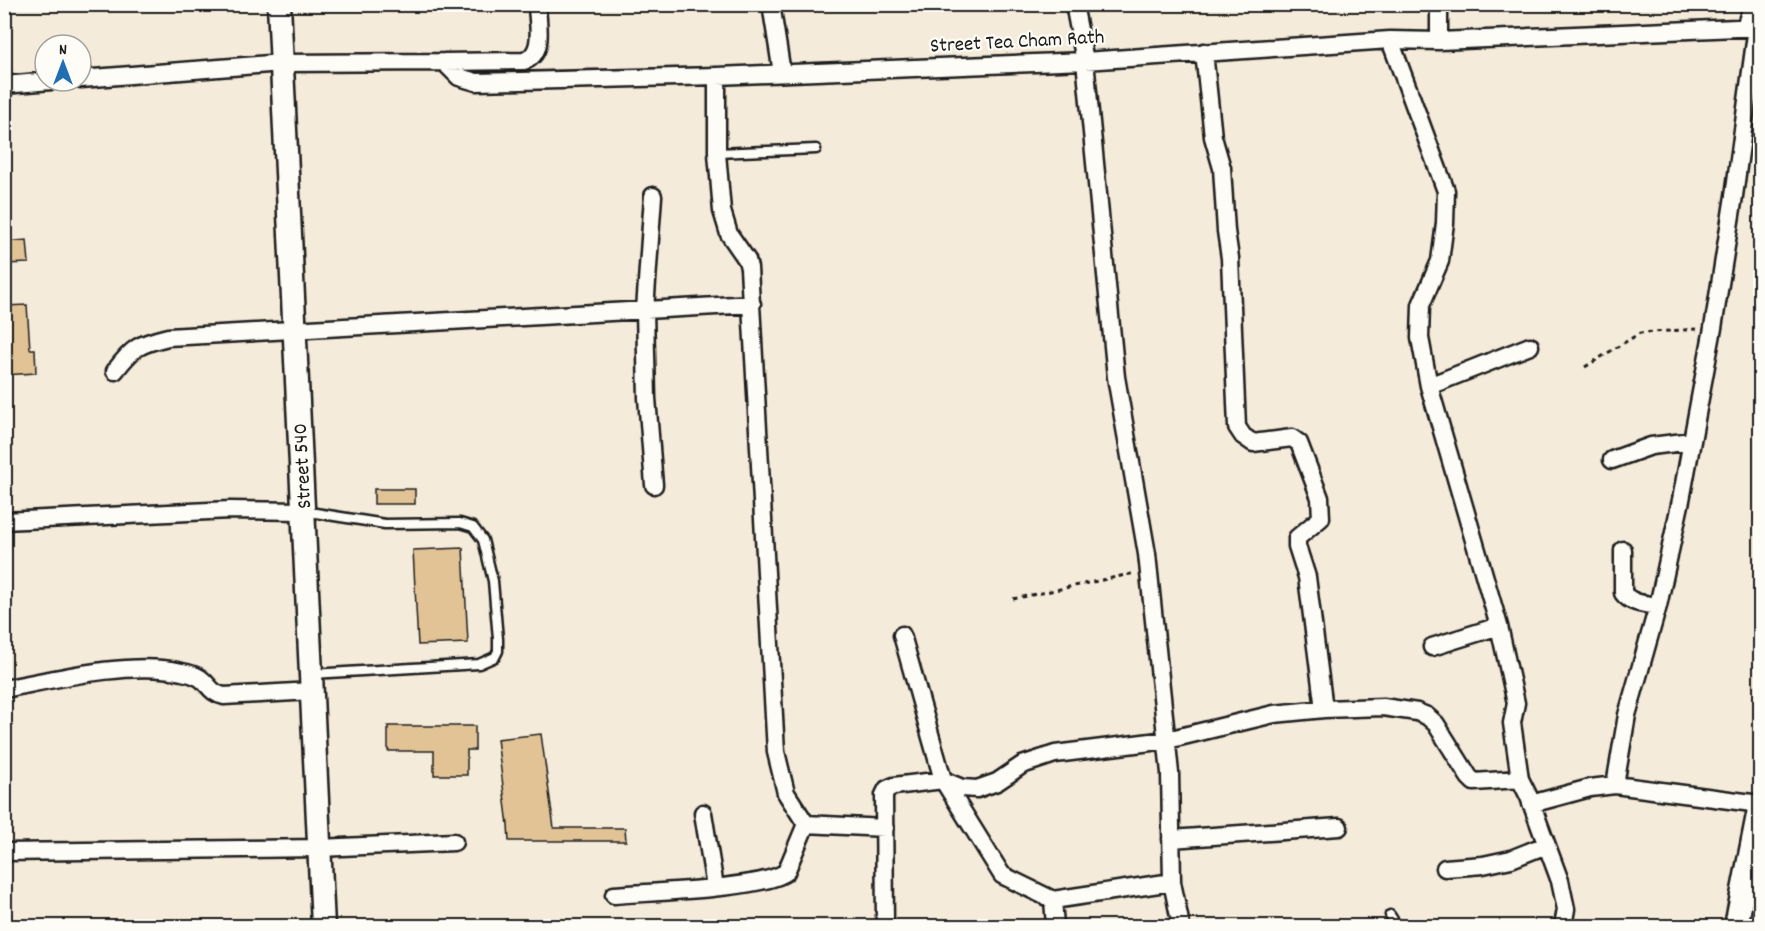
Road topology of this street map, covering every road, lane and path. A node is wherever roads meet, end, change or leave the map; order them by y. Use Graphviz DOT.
graph roads {
  1 [pos="279,4"];
  2 [pos="537,4"];
  3 [pos="771,4"];
  4 [pos="1074,4"];
  5 [pos="1439,4"];
  6 [pos="1754,4"];
  7 [pos="1754,27"];
  8 [pos="1389,40"];
  9 [pos="1438,41"];
  10 [pos="1204,52"];
  11 [pos="1085,60"];
  12 [pos="444,62"];
  13 [pos="282,63"];
  14 [pos="782,73"];
  15 [pos="717,76"];
  16 [pos="93,78"];
  17 [pos="33,83"];
  18 [pos="4,85"];
  19 [pos="816,149"];
  20 [pos="717,153"];
  21 [pos="652,196"];
  22 [pos="752,304"];
  23 [pos="645,310"];
  24 [pos="1713,328"];
  25 [pos="294,330"];
  26 [pos="1530,346"];
  27 [pos="1585,367"];
  28 [pos="115,371"];
  29 [pos="1429,386"];
  30 [pos="1692,441"];
  31 [pos="1612,460"];
  32 [pos="654,485"];
  33 [pos="303,511"];
  34 [pos="4,521"];
  35 [pos="1623,550"];
  36 [pos="1149,570"];
  37 [pos="1013,599"];
  38 [pos="1658,606"];
  39 [pos="1499,626"];
  40 [pos="902,635"];
  41 [pos="1432,647"];
  42 [pos="311,683"];
  43 [pos="4,689"];
  44 [pos="1324,709"];
  45 [pos="1167,740"];
  46 [pos="1520,778"];
  47 [pos="943,780"];
  48 [pos="1615,785"];
  49 [pos="1532,804"];
  50 [pos="1761,805"];
  51 [pos="703,813"];
  52 [pos="806,824"];
  53 [pos="1339,827"];
  54 [pos="885,828"];
  55 [pos="1172,839"];
  56 [pos="454,842"];
  57 [pos="1546,845"];
  58 [pos="319,848"];
  59 [pos="1756,849"];
  60 [pos="4,852"];
  61 [pos="1445,868"];
  62 [pos="1172,882"];
  63 [pos="715,887"];
  64 [pos="614,895"];
  65 [pos="1053,900"];
  66 [pos="1390,915"];
  67 [pos="323,927"];
  68 [pos="885,927"];
  69 [pos="1055,927"];
  70 [pos="1181,927"];
  71 [pos="1397,927"];
  72 [pos="1563,927"];
  73 [pos="1736,927"];
  1 -- 13 [label="street, Street 540"];
  2 -- 12 [label="street"];
  3 -- 14 [label="street"];
  4 -- 11 [label="street"];
  5 -- 9 [label="street"];
  6 -- 7 [label="street"];
  7 -- 9 [label="street, Street Tea Cham Rath"];
  7 -- 24 [label="street"];
  8 -- 9 [label="street, Street Tea Cham Rath"];
  8 -- 10 [label="street, Street Tea Cham Rath"];
  8 -- 29 [label="street"];
  10 -- 11 [label="street, Street Tea Cham Rath"];
  10 -- 44 [label="street"];
  11 -- 14 [label="street, Street Tea Cham Rath"];
  11 -- 36 [label="street"];
  12 -- 13 [label="street"];
  12 -- 15 [label="street, Street Tea Cham Rath"];
  13 -- 16 [label="street"];
  13 -- 25 [label="street, Street 540"];
  14 -- 15 [label="street, Street Tea Cham Rath"];
  15 -- 20 [label="street"];
  17 -- 18 [label="street"];
  19 -- 20 [label="lane"];
  20 -- 22 [label="street"];
  21 -- 23 [label="street"];
  22 -- 23 [label="street"];
  22 -- 52 [label="street"];
  23 -- 25 [label="street"];
  23 -- 32 [label="street"];
  24 -- 27 [label="path"];
  24 -- 30 [label="street"];
  25 -- 28 [label="street"];
  25 -- 33 [label="street, Street 540"];
  26 -- 29 [label="street"];
  29 -- 39 [label="street"];
  30 -- 31 [label="street"];
  30 -- 38 [label="street"];
  33 -- 34 [label="street"];
  33 -- 42 [label="street, Street 540"];
  33 -- 42 [label="lane"];
  35 -- 38 [label="street"];
  36 -- 37 [label="path"];
  36 -- 45 [label="street"];
  38 -- 48 [label="street"];
  39 -- 41 [label="street"];
  39 -- 46 [label="street"];
  40 -- 47 [label="street"];
  42 -- 43 [label="street"];
  42 -- 58 [label="street, Street 540"];
  44 -- 45 [label="street"];
  44 -- 46 [label="street"];
  45 -- 47 [label="street"];
  45 -- 55 [label="street"];
  46 -- 49 [label="street"];
  47 -- 54 [label="street"];
  47 -- 65 [label="street"];
  48 -- 49 [label="street"];
  48 -- 50 [label="street"];
  49 -- 57 [label="street"];
  50 -- 59 [label="street"];
  51 -- 63 [label="street"];
  52 -- 54 [label="street"];
  52 -- 63 [label="street"];
  53 -- 55 [label="street"];
  54 -- 68 [label="street"];
  55 -- 62 [label="street"];
  56 -- 58 [label="street"];
  57 -- 61 [label="street"];
  57 -- 72 [label="street"];
  58 -- 60 [label="street"];
  58 -- 67 [label="street, Street 540"];
  59 -- 73 [label="street"];
  62 -- 65 [label="street"];
  62 -- 70 [label="street"];
  63 -- 64 [label="street"];
  65 -- 69 [label="street"];
  66 -- 71 [label="lane"];
}
